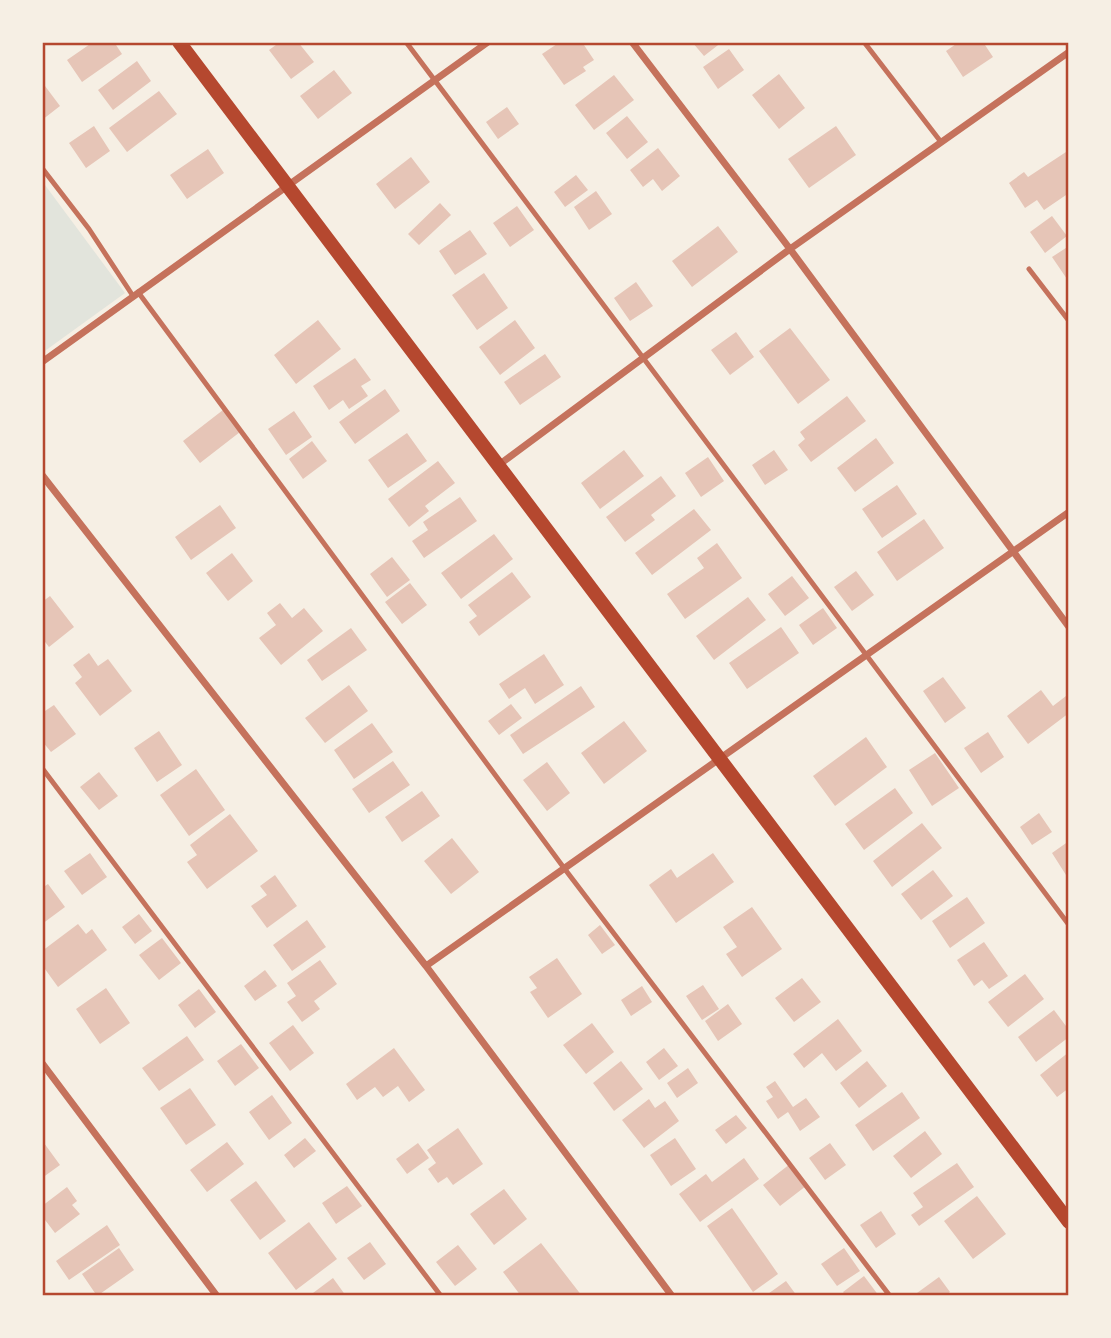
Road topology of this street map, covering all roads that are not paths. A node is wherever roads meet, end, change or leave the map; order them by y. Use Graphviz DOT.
graph roads {
  1 [pos="179,42"];
  2 [pos="406,42"];
  3 [pos="488,42"];
  4 [pos="632,42"];
  5 [pos="864,42"];
  6 [pos="1069,52"];
  7 [pos="435,80"];
  8 [pos="941,142"];
  9 [pos="42,168"];
  10 [pos="287,186"];
  11 [pos="790,249"];
  12 [pos="1029,269"];
  13 [pos="136,294"];
  14 [pos="1069,321"];
  15 [pos="643,358"];
  16 [pos="42,362"];
  17 [pos="500,464"];
  18 [pos="42,475"];
  19 [pos="1069,512"];
  20 [pos="1013,552"];
  21 [pos="1069,627"];
  22 [pos="866,656"];
  23 [pos="719,758"];
  24 [pos="42,768"];
  25 [pos="564,868"];
  26 [pos="1069,925"];
  27 [pos="426,965"];
  28 [pos="42,1063"];
  29 [pos="1069,1222"];
  30 [pos="218,1296"];
  31 [pos="441,1296"];
  32 [pos="672,1296"];
  33 [pos="890,1296"];
  1 -- 10 [label="main road"];
  2 -- 7 [label="lane"];
  3 -- 7 [label="street"];
  4 -- 11 [label="street"];
  5 -- 8 [label="lane"];
  6 -- 8 [label="street"];
  7 -- 10 [label="street"];
  7 -- 15 [label="lane"];
  8 -- 11 [label="street"];
  9 -- 13 [label="lane"];
  10 -- 13 [label="street"];
  10 -- 17 [label="main road"];
  11 -- 15 [label="street"];
  11 -- 20 [label="street"];
  12 -- 14 [label="lane"];
  13 -- 16 [label="street"];
  13 -- 25 [label="lane"];
  15 -- 17 [label="street"];
  15 -- 22 [label="lane"];
  17 -- 23 [label="main road"];
  18 -- 27 [label="street"];
  19 -- 20 [label="street"];
  20 -- 21 [label="street"];
  20 -- 22 [label="street"];
  22 -- 23 [label="street"];
  22 -- 26 [label="lane"];
  23 -- 25 [label="street"];
  23 -- 29 [label="main road"];
  24 -- 31 [label="lane"];
  25 -- 27 [label="street"];
  25 -- 33 [label="lane"];
  27 -- 32 [label="street"];
  28 -- 30 [label="street"];
}
